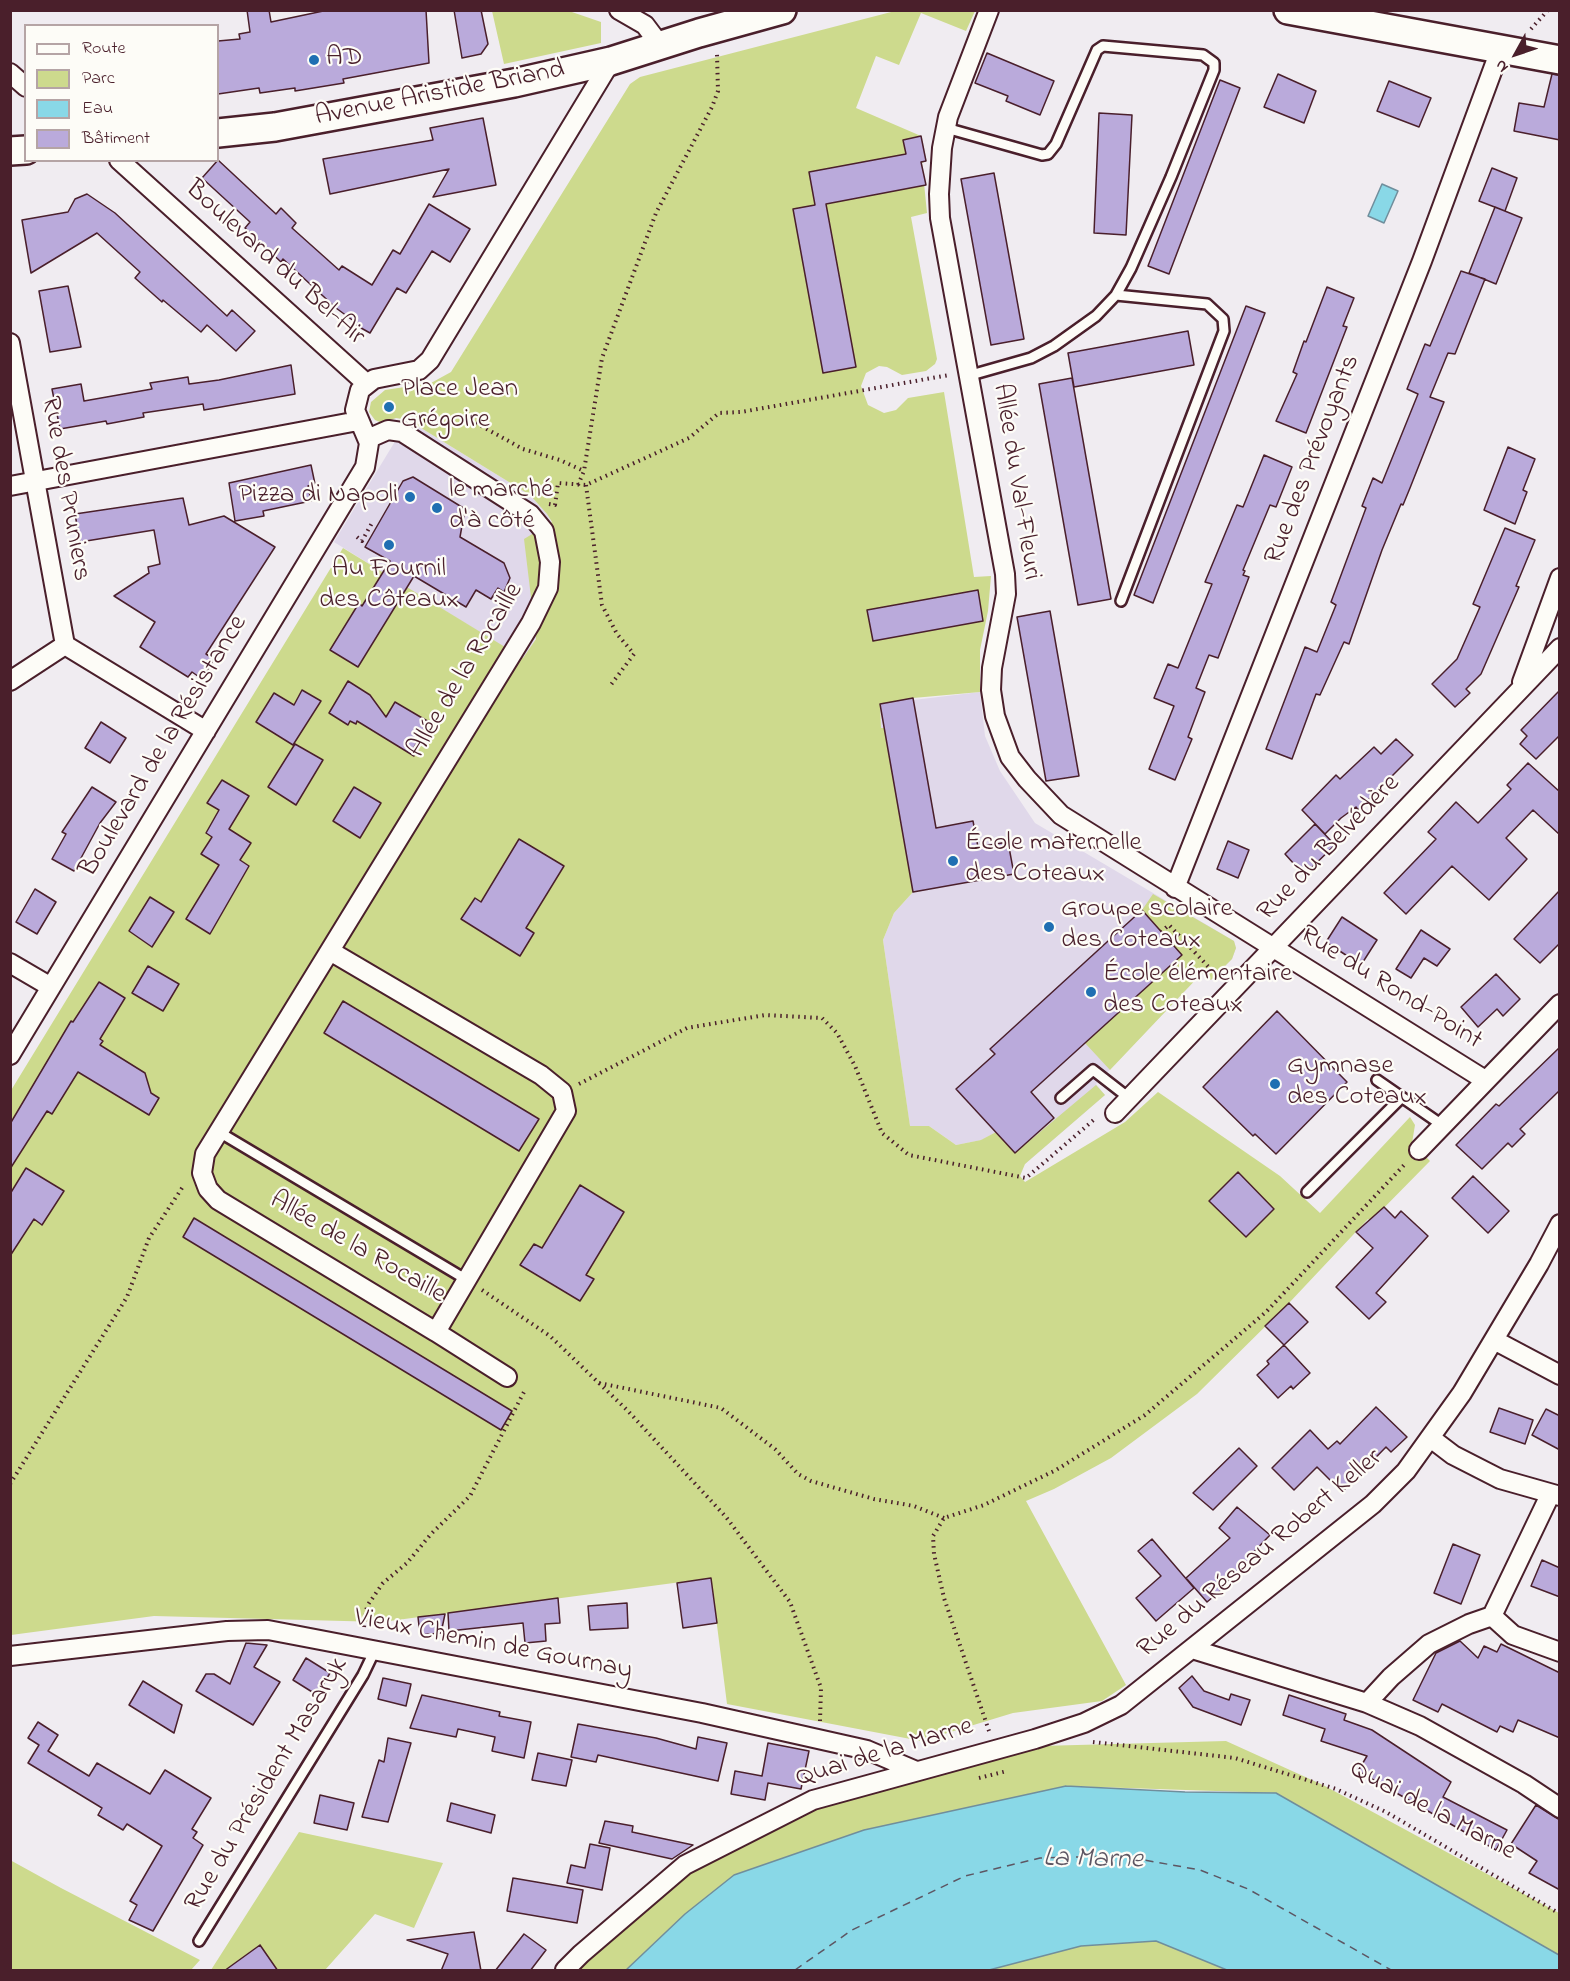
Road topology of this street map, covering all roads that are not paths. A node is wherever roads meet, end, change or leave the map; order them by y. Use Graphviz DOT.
graph roads {
  1 [pos="619,10"];
  2 [pos="782,10"];
  3 [pos="990,10"];
  4 [pos="1288,10"];
  5 [pos="660,45"];
  6 [pos="1500,50"];
  7 [pos="1560,60"];
  8 [pos="610,61"];
  9 [pos="10,73"];
  10 [pos="24,85"];
  11 [pos="946,128"];
  12 [pos="219,133"];
  13 [pos="121,162"];
  14 [pos="1116,295"];
  15 [pos="10,343"];
  16 [pos="971,373"];
  17 [pos="367,384"];
  18 [pos="362,429"];
  19 [pos="34,482"];
  20 [pos="10,486"];
  21 [pos="1560,578"];
  22 [pos="1121,601"];
  23 [pos="64,645"];
  24 [pos="1560,648"];
  25 [pos="10,681"];
  26 [pos="1519,690"];
  27 [pos="206,731"];
  28 [pos="1175,888"];
  29 [pos="1273,948"];
  30 [pos="330,951"];
  31 [pos="10,963"];
  32 [pos="51,987"];
  33 [pos="1560,1004"];
  34 [pos="10,1055"];
  35 [pos="1377,1080"];
  36 [pos="1485,1080"];
  37 [pos="1061,1098"];
  38 [pos="1129,1098"];
  39 [pos="1401,1098"];
  40 [pos="1115,1113"];
  41 [pos="1442,1125"];
  42 [pos="219,1132"];
  43 [pos="1419,1150"];
  44 [pos="1307,1192"];
  45 [pos="1560,1224"];
  46 [pos="467,1280"];
  47 [pos="436,1332"];
  48 [pos="1494,1340"];
  49 [pos="1560,1375"];
  50 [pos="507,1377"];
  51 [pos="1431,1439"];
  52 [pos="1555,1496"];
  53 [pos="1492,1616"];
  54 [pos="1192,1649"];
  55 [pos="367,1650"];
  56 [pos="1560,1652"];
  57 [pos="10,1656"];
  58 [pos="1367,1703"];
  59 [pos="1121,1705"];
  60 [pos="914,1770"];
  61 [pos="1560,1808"];
  62 [pos="199,1941"];
  63 [pos="565,1971"];
  1 -- 5 [label="street"];
  2 -- 5 [label="street, Avenue Aristide Briand"];
  3 -- 11 [label="street, Allée du Val-Fleuri"];
  4 -- 6 [label="street"];
  5 -- 8 [label="street, Avenue Aristide Briand"];
  6 -- 7 [label="street"];
  6 -- 28 [label="street, Rue des Prévoyants"];
  8 -- 12 [label="street, Avenue Aristide Briand"];
  8 -- 17 [label="street"];
  9 -- 10 [label="street"];
  11 -- 14 [label="lane"];
  11 -- 16 [label="street, Allée du Val-Fleuri"];
  13 -- 17 [label="street, Boulevard du Bel-Air"];
  14 -- 16 [label="lane"];
  14 -- 22 [label="lane"];
  15 -- 19 [label="street, Rue des Pruniers"];
  16 -- 28 [label="street, Allée du Val-Fleuri"];
  17 -- 18 [label="street"];
  18 -- 19 [label="street, Allée de la Rocaille"];
  18 -- 27 [label="street, Boulevard de la Résistance"];
  18 -- 30 [label="street, Allée de la Rocaille"];
  19 -- 20 [label="street, Allée de la Rocaille"];
  19 -- 23 [label="street, Rue des Pruniers"];
  21 -- 26 [label="street"];
  23 -- 25 [label="street"];
  23 -- 27 [label="street"];
  24 -- 26 [label="street, Rue du Belvédère"];
  26 -- 29 [label="street, Rue du Belvédère"];
  27 -- 32 [label="street, Boulevard de la Résistance"];
  28 -- 29 [label="street, Rue du Rond-Point"];
  29 -- 36 [label="street, Rue du Rond-Point"];
  29 -- 38 [label="street, Rue du Belvédère"];
  30 -- 42 [label="street, Allée de la Rocaille"];
  30 -- 46 [label="street, Allée de la Rocaille"];
  31 -- 32 [label="street"];
  32 -- 34 [label="street, Boulevard de la Résistance"];
  33 -- 36 [label="street"];
  35 -- 39 [label="lane"];
  36 -- 41 [label="street"];
  37 -- 38 [label="lane"];
  38 -- 40 [label="street, Rue du Belvédère"];
  39 -- 41 [label="lane"];
  39 -- 44 [label="lane"];
  41 -- 43 [label="street"];
  42 -- 46 [label="lane"];
  42 -- 47 [label="street, Allée de la Rocaille"];
  45 -- 48 [label="street, Rue du Réseau Robert Keller"];
  46 -- 47 [label="street, Allée de la Rocaille"];
  47 -- 50 [label="street"];
  48 -- 49 [label="street"];
  48 -- 51 [label="street, Rue du Réseau Robert Keller"];
  51 -- 52 [label="street"];
  51 -- 54 [label="street, Rue du Réseau Robert Keller"];
  52 -- 53 [label="street"];
  53 -- 56 [label="street"];
  53 -- 58 [label="street"];
  54 -- 58 [label="street"];
  54 -- 59 [label="street, Rue du Réseau Robert Keller"];
  55 -- 57 [label="street, Vieux Chemin de Gournay"];
  55 -- 60 [label="street, Vieux Chemin de Gournay"];
  55 -- 62 [label="lane, Rue du Président Masaryk"];
  58 -- 61 [label="street"];
  59 -- 60 [label="street, Quai de la Marne"];
  60 -- 63 [label="street, Quai de la Marne"];
}
